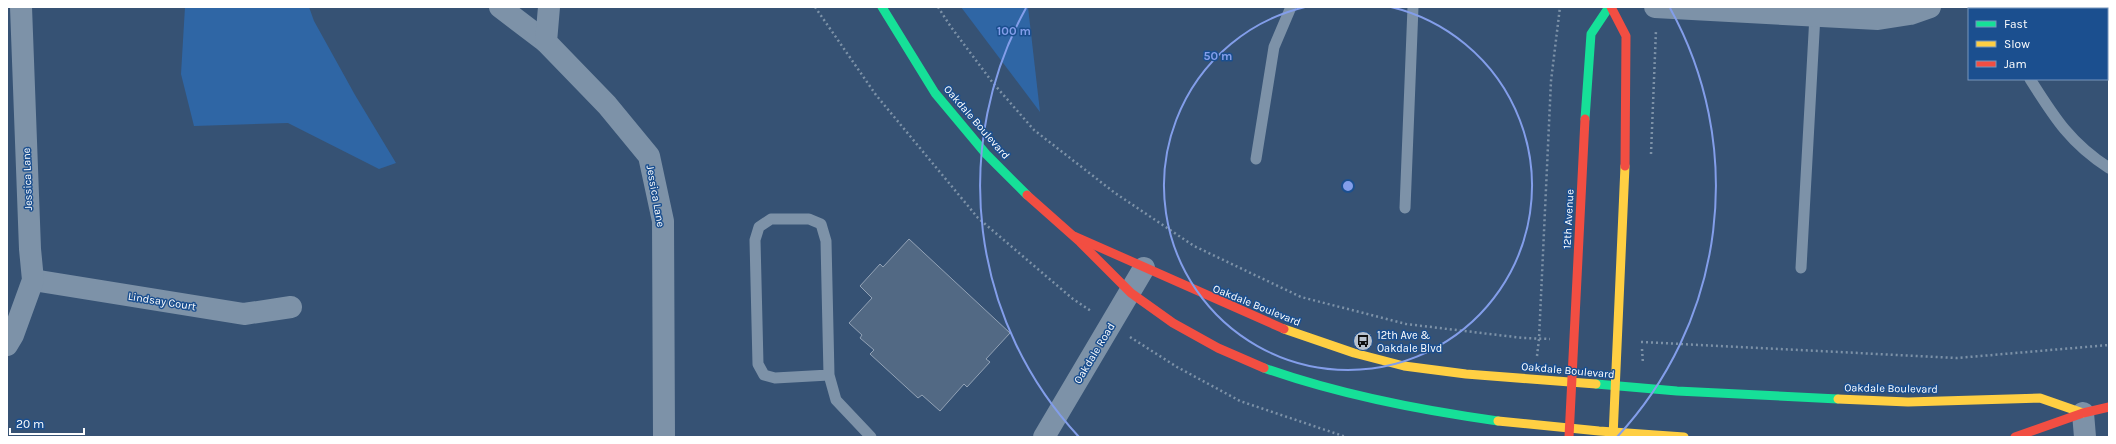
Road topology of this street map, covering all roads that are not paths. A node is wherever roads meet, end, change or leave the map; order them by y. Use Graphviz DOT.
graph roads {
  1 [pos="21,7"];
  2 [pos="500,7"];
  3 [pos="549,7"];
  4 [pos="882,7"];
  5 [pos="1291,7"];
  6 [pos="1412,7"];
  7 [pos="1610,7"];
  8 [pos="1656,7"];
  9 [pos="1930,7"];
  10 [pos="1815,15"];
  11 [pos="546,42"];
  12 [pos="2031,80"];
  13 [pos="1256,159"];
  14 [pos="2109,168"];
  15 [pos="1405,208"];
  16 [pos="1074,236"];
  17 [pos="1144,268"];
  18 [pos="1801,268"];
  19 [pos="33,280"];
  20 [pos="1130,293"];
  21 [pos="291,307"];
  22 [pos="7,345"];
  23 [pos="829,376"];
  24 [pos="1572,382"];
  25 [pos="1616,386"];
  26 [pos="2109,407"];
  27 [pos="2083,413"];
  28 [pos="1569,433"];
  29 [pos="1613,435"];
  30 [pos="664,437"];
  31 [pos="871,437"];
  32 [pos="1044,437"];
  33 [pos="1684,437"];
  34 [pos="2015,437"];
  35 [pos="2084,437"];
  1 -- 19 [label="street, Jessica Lane"];
  2 -- 11 [label="street, Jessica Lane"];
  3 -- 11 [label="street"];
  4 -- 16 [label="main road, Oakdale Boulevard"];
  5 -- 13 [label="lane"];
  6 -- 15 [label="lane"];
  7 -- 24 [label="main road, 12th Avenue"];
  7 -- 25 [label="main road, 12th Avenue"];
  8 -- 10 [label="street"];
  9 -- 10 [label="street"];
  10 -- 18 [label="lane"];
  11 -- 30 [label="street, Jessica Lane"];
  12 -- 14 [label="lane"];
  16 -- 17 [label="main road, Oakdale Boulevard"];
  16 -- 20 [label="main road, Oakdale Boulevard"];
  17 -- 20 [label="street, Oakdale Road"];
  17 -- 24 [label="main road, Oakdale Boulevard"];
  19 -- 21 [label="street, Lindsay Court"];
  19 -- 22 [label="street, Jessica Lane"];
  20 -- 28 [label="main road, Oakdale Boulevard"];
  20 -- 32 [label="street, Oakdale Road"];
  23 -- 23 [label="lane"];
  23 -- 31 [label="lane"];
  24 -- 25 [label="main road, Oakdale Boulevard"];
  24 -- 28 [label="main road, 12th Avenue"];
  25 -- 27 [label="main road, Oakdale Boulevard"];
  25 -- 29 [label="main road, 12th Avenue"];
  26 -- 27 [label="main road"];
  27 -- 34 [label="main road"];
  27 -- 35 [label="street"];
  28 -- 29 [label="main road, Oakdale Boulevard"];
  29 -- 33 [label="main road, Oakdale Boulevard"];
}
